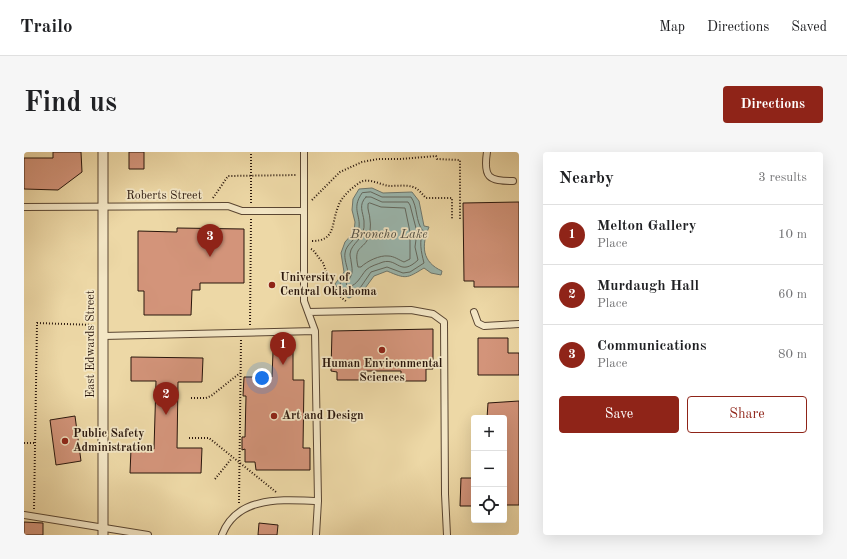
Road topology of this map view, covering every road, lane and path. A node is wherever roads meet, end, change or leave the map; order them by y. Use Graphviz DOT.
graph roads {
  1 [pos="103,152"];
  2 [pos="251,152"];
  3 [pos="304,152"];
  4 [pos="487,152"];
  5 [pos="304,175"];
  6 [pos="251,176"];
  7 [pos="513,181"];
  8 [pos="304,204"];
  9 [pos="24,207"];
  10 [pos="103,207"];
  11 [pos="207,207"];
  12 [pos="251,211"];
  13 [pos="304,211"];
  14 [pos="452,219"];
  15 [pos="460,219"];
  16 [pos="304,245"];
  17 [pos="348,311"];
  18 [pos="308,312"];
  19 [pos="474,312"];
  20 [pos="519,324"];
  21 [pos="103,325"];
  22 [pos="315,331"];
  23 [pos="241,332"];
  24 [pos="250,332"];
  25 [pos="103,336"];
  26 [pos="240,374"];
  27 [pos="191,398"];
  28 [pos="189,438"];
  29 [pos="24,443"];
  30 [pos="35,443"];
  31 [pos="232,458"];
  32 [pos="239,463"];
  33 [pos="215,479"];
  34 [pos="287,500"];
  35 [pos="318,501"];
  36 [pos="239,512"];
  37 [pos="24,515"];
  38 [pos="34,516"];
  39 [pos="103,532"];
  40 [pos="148,535"];
  41 [pos="222,535"];
  42 [pos="316,535"];
  43 [pos="447,535"];
  1 -- 10 [label="street, East Edwards Street"];
  2 -- 6 [label="path"];
  3 -- 5 [label="lane"];
  4 -- 7 [label="lane"];
  5 -- 6 [label="path"];
  5 -- 8 [label="lane"];
  6 -- 11 [label="path"];
  6 -- 12 [label="path"];
  8 -- 13 [label="lane"];
  8 -- 15 [label="path"];
  9 -- 10 [label="lane, Roberts Street"];
  10 -- 11 [label="lane, Roberts Street"];
  10 -- 21 [label="street, East Edwards Street"];
  11 -- 12 [label="lane, Roberts Street"];
  12 -- 13 [label="lane, Roberts Street"];
  12 -- 24 [label="path"];
  13 -- 16 [label="lane"];
  14 -- 16 [label="path"];
  16 -- 17 [label="path"];
  16 -- 18 [label="lane"];
  17 -- 18 [label="lane"];
  17 -- 43 [label="lane"];
  18 -- 22 [label="lane"];
  19 -- 20 [label="lane"];
  21 -- 25 [label="street, East Edwards Street"];
  21 -- 30 [label="path"];
  22 -- 24 [label="lane"];
  22 -- 35 [label="lane"];
  23 -- 24 [label="lane"];
  23 -- 25 [label="lane"];
  23 -- 26 [label="path"];
  25 -- 39 [label="street, East Edwards Street"];
  26 -- 27 [label="path"];
  26 -- 32 [label="path"];
  28 -- 31 [label="path"];
  29 -- 30 [label="path"];
  30 -- 38 [label="path"];
  31 -- 32 [label="path"];
  31 -- 33 [label="path"];
  32 -- 34 [label="path"];
  32 -- 36 [label="path"];
  34 -- 35 [label="lane"];
  34 -- 36 [label="lane"];
  35 -- 42 [label="lane"];
  36 -- 41 [label="lane"];
  37 -- 38 [label="lane"];
  38 -- 39 [label="lane"];
  39 -- 40 [label="lane"];
}
